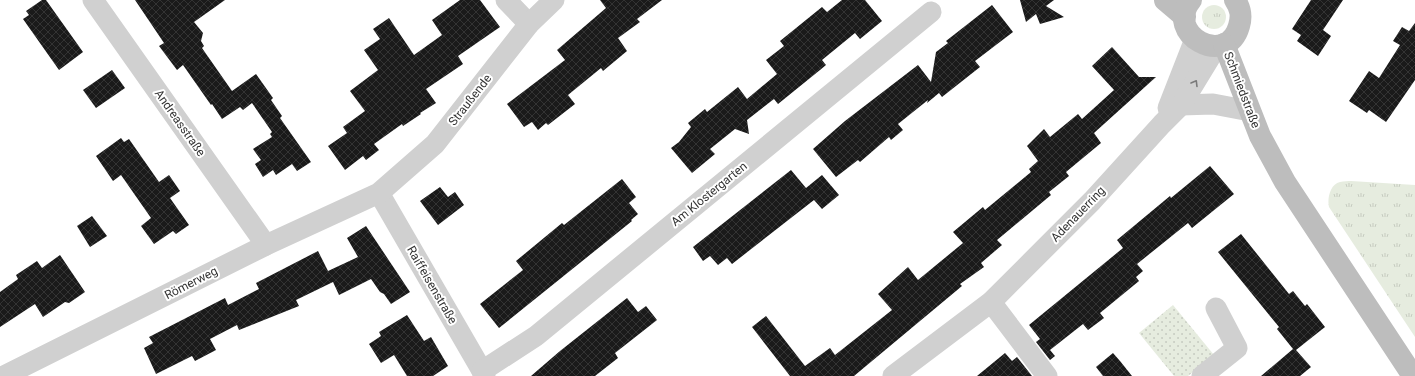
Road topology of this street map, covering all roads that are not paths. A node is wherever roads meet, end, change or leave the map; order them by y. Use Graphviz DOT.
graph roads {
  1 [pos="93,0"];
  2 [pos="506,0"];
  3 [pos="554,0"];
  4 [pos="1165,0"];
  5 [pos="1243,5"];
  6 [pos="1188,8"];
  7 [pos="931,12"];
  8 [pos="529,24"];
  9 [pos="1195,39"];
  10 [pos="1221,45"];
  11 [pos="1181,105"];
  12 [pos="1250,111"];
  13 [pos="1162,124"];
  14 [pos="379,194"];
  15 [pos="266,245"];
  16 [pos="991,302"];
  17 [pos="1216,308"];
  18 [pos="484,373"];
  19 [pos="4,376"];
  20 [pos="893,376"];
  21 [pos="1047,376"];
  22 [pos="1202,376"];
  23 [pos="1413,376"];
  1 -- 15 [label="street, Andreasstraße"];
  2 -- 8 [label="street"];
  3 -- 8 [label="street, Straußende"];
  4 -- 6 [label="street"];
  5 -- 10 [label="street"];
  6 -- 9 [label="street"];
  7 -- 18 [label="street, Am Klostergarten"];
  8 -- 14 [label="street, Straußende"];
  9 -- 10 [label="street"];
  9 -- 13 [label="street, Adenauerring"];
  11 -- 10 [label="street, Adenauerring, one-way"];
  10 -- 12 [label="street, Schmiedstraße"];
  11 -- 12 [label="street"];
  11 -- 13 [label="street, Adenauerring"];
  12 -- 23 [label="street, Schmiedstraße"];
  13 -- 16 [label="street, Adenauerring"];
  14 -- 15 [label="street, Römerweg"];
  14 -- 18 [label="street, Raiffeisenstraße"];
  15 -- 19 [label="street, Römerweg"];
  16 -- 20 [label="street, Adenauerring"];
  16 -- 21 [label="street"];
  17 -- 22 [label="street"];
}
